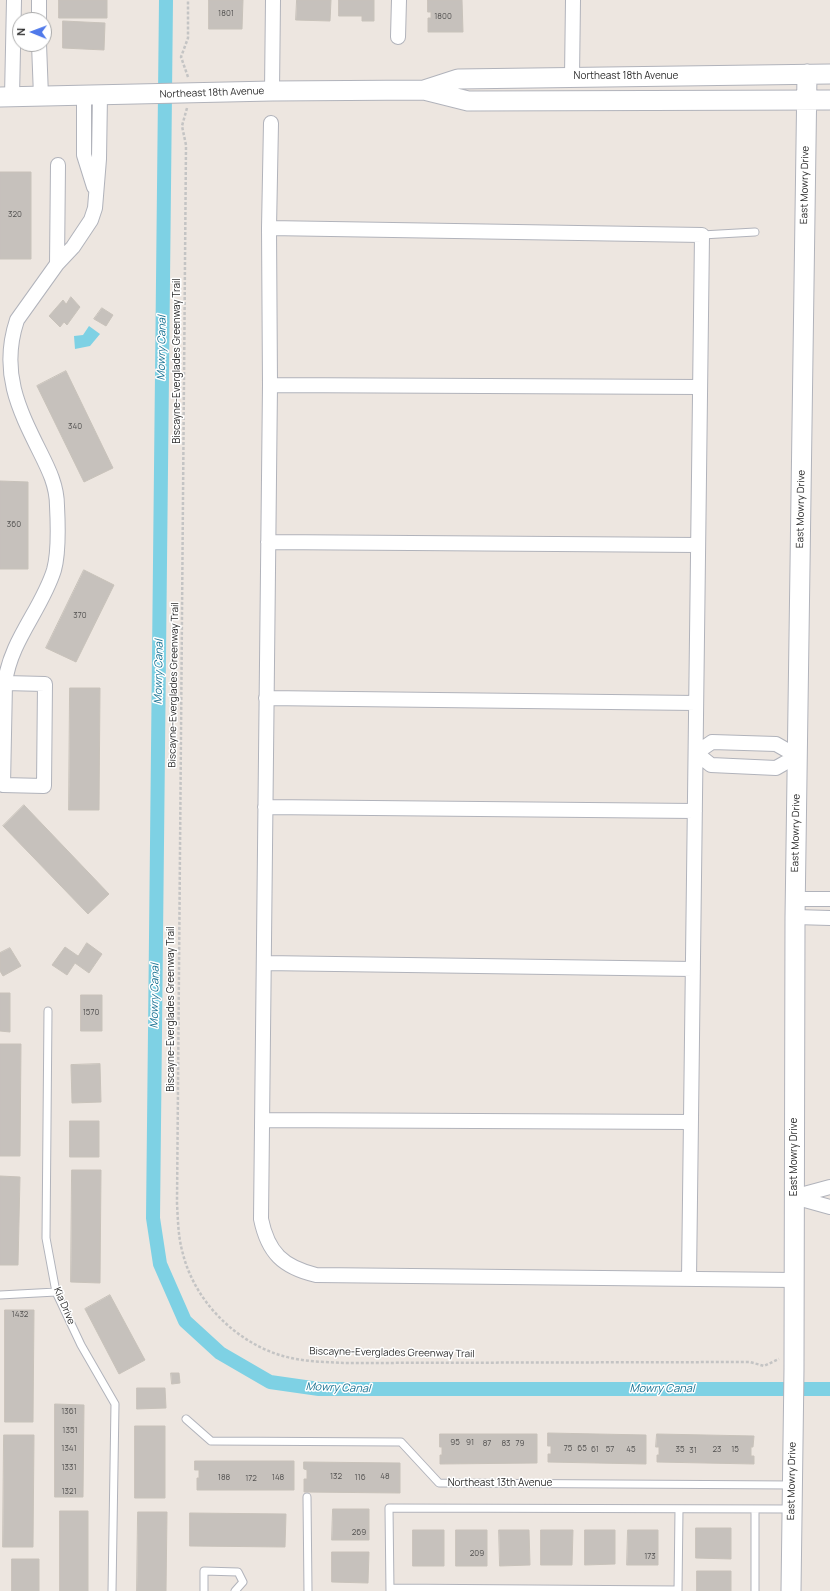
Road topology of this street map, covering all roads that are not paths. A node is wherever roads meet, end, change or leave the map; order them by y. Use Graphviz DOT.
graph roads {
  1 [pos="14,0"];
  2 [pos="39,0"];
  3 [pos="273,0"];
  4 [pos="398,0"];
  5 [pos="573,0"];
  6 [pos="39,12"];
  7 [pos="398,37"];
  8 [pos="39,52"];
  9 [pos="807,74"];
  10 [pos="830,74"];
  11 [pos="572,77"];
  12 [pos="424,90"];
  13 [pos="272,91"];
  14 [pos="92,95"];
  15 [pos="41,96"];
  16 [pos="6,97"];
  17 [pos="806,100"];
  18 [pos="830,100"];
  19 [pos="271,123"];
  20 [pos="58,165"];
  21 [pos="269,228"];
  22 [pos="755,232"];
  23 [pos="702,235"];
  24 [pos="57,264"];
  25 [pos="270,385"];
  26 [pos="700,388"];
  27 [pos="268,542"];
  28 [pos="698,545"];
  29 [pos="5,683"];
  30 [pos="266,698"];
  31 [pos="696,703"];
  32 [pos="746,743"];
  33 [pos="696,753"];
  34 [pos="797,756"];
  35 [pos="746,767"];
  36 [pos="265,807"];
  37 [pos="695,811"];
  38 [pos="830,899"];
  39 [pos="795,908"];
  40 [pos="830,918"];
  41 [pos="264,963"];
  42 [pos="693,969"];
  43 [pos="48,1011"];
  44 [pos="262,1120"];
  45 [pos="691,1122"];
  46 [pos="830,1187"];
  47 [pos="793,1197"];
  48 [pos="830,1207"];
  49 [pos="688,1279"];
  50 [pos="794,1280"];
  51 [pos="56,1292"];
  52 [pos="0,1295"];
  53 [pos="186,1420"];
  54 [pos="792,1485"];
  55 [pos="307,1497"];
  56 [pos="792,1509"];
  57 [pos="680,1510"];
  58 [pos="755,1510"];
  59 [pos="390,1589"];
  60 [pos="678,1590"];
  61 [pos="112,1591"];
  62 [pos="204,1591"];
  63 [pos="235,1591"];
  64 [pos="308,1591"];
  65 [pos="755,1591"];
  66 [pos="791,1591"];
  1 -- 16 [label="street"];
  2 -- 6 [label="street"];
  3 -- 13 [label="street"];
  4 -- 7 [label="street"];
  5 -- 11 [label="street"];
  8 -- 15 [label="street"];
  9 -- 10 [label="street, Northeast 18th Avenue"];
  9 -- 11 [label="street, Northeast 18th Avenue"];
  9 -- 17 [label="street, East Mowry Drive"];
  11 -- 12 [label="street, Northeast 18th Avenue"];
  12 -- 13 [label="street, Northeast 18th Avenue"];
  12 -- 17 [label="street, Northeast 18th Avenue"];
  13 -- 14 [label="street, Northeast 18th Avenue"];
  14 -- 15 [label="street, Northeast 18th Avenue"];
  14 -- 24 [label="street"];
  15 -- 16 [label="street, Northeast 18th Avenue"];
  17 -- 18 [label="street, Northeast 18th Avenue"];
  17 -- 34 [label="street, East Mowry Drive"];
  19 -- 21 [label="street"];
  20 -- 24 [label="street"];
  21 -- 23 [label="street"];
  21 -- 25 [label="street"];
  22 -- 23 [label="lane"];
  23 -- 26 [label="street"];
  24 -- 29 [label="street"];
  25 -- 26 [label="street"];
  25 -- 27 [label="street"];
  26 -- 28 [label="street"];
  27 -- 28 [label="street"];
  27 -- 30 [label="street"];
  28 -- 31 [label="street"];
  29 -- 29 [label="street"];
  30 -- 31 [label="street"];
  30 -- 36 [label="street"];
  31 -- 33 [label="street"];
  32 -- 33 [label="street"];
  32 -- 34 [label="street"];
  32 -- 35 [label="street"];
  33 -- 35 [label="street"];
  33 -- 37 [label="street"];
  34 -- 35 [label="street"];
  34 -- 39 [label="street, East Mowry Drive"];
  36 -- 37 [label="street"];
  36 -- 41 [label="street"];
  37 -- 42 [label="street"];
  38 -- 39 [label="street"];
  39 -- 40 [label="street"];
  39 -- 47 [label="street, East Mowry Drive"];
  41 -- 42 [label="street"];
  41 -- 44 [label="street"];
  42 -- 45 [label="street"];
  43 -- 51 [label="lane, Kia Drive"];
  44 -- 45 [label="street"];
  44 -- 49 [label="street"];
  45 -- 49 [label="street"];
  46 -- 47 [label="street"];
  47 -- 48 [label="street"];
  47 -- 50 [label="street, East Mowry Drive"];
  49 -- 50 [label="street"];
  50 -- 54 [label="street, East Mowry Drive"];
  51 -- 52 [label="lane"];
  51 -- 61 [label="lane, Kia Drive"];
  53 -- 54 [label="lane, Northeast 13th Avenue"];
  54 -- 56 [label="street, East Mowry Drive"];
  55 -- 64 [label="lane"];
  56 -- 58 [label="lane"];
  56 -- 66 [label="street, East Mowry Drive"];
  57 -- 58 [label="lane"];
  57 -- 59 [label="lane"];
  57 -- 60 [label="lane"];
  58 -- 65 [label="lane"];
  59 -- 60 [label="lane"];
  62 -- 63 [label="lane"];
}
